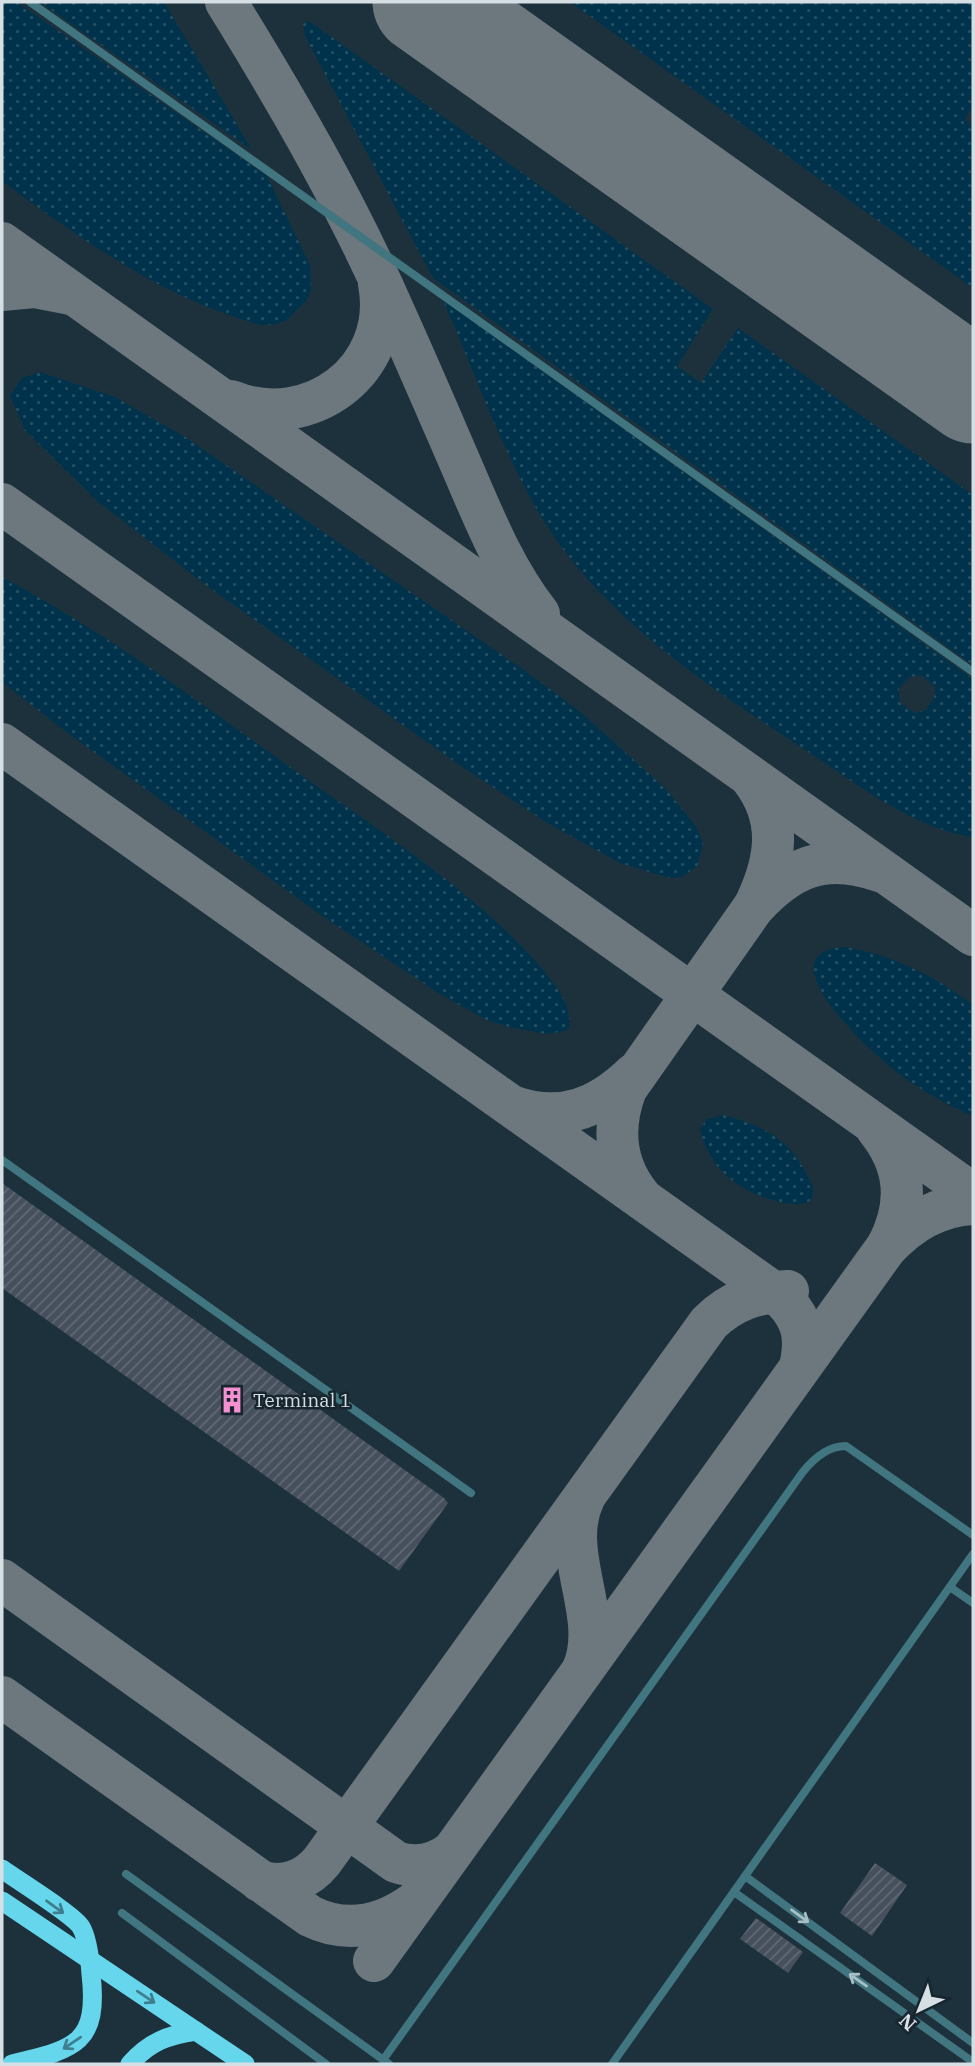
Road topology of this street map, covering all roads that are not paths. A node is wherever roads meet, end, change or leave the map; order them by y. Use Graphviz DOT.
graph roads {
  1 [pos="30,2"];
  2 [pos="973,672"];
  3 [pos="2,1160"];
  4 [pos="471,1493"];
  5 [pos="973,1535"];
  6 [pos="973,1554"];
  7 [pos="950,1587"];
  8 [pos="973,1603"];
  9 [pos="2,1869"];
  10 [pos="125,1874"];
  11 [pos="745,1876"];
  12 [pos="734,1892"];
  13 [pos="2,1901"];
  14 [pos="122,1913"];
  15 [pos="90,1959"];
  16 [pos="196,2031"];
  17 [pos="973,2043"];
  18 [pos="2,2056"];
  19 [pos="386,2062"];
  20 [pos="973,2062"];
  21 [pos="12,2064"];
  22 [pos="130,2064"];
  23 [pos="245,2064"];
  24 [pos="326,2064"];
  25 [pos="612,2064"];
  1 -- 2 [label="lane"];
  3 -- 4 [label="lane"];
  5 -- 19 [label="lane"];
  6 -- 7 [label="lane"];
  7 -- 8 [label="lane"];
  7 -- 11 [label="lane"];
  9 -- 15 [label="highway, one-way"];
  10 -- 19 [label="lane"];
  11 -- 12 [label="lane"];
  11 -- 17 [label="lane, one-way"];
  20 -- 12 [label="lane, one-way"];
  12 -- 25 [label="lane"];
  13 -- 15 [label="highway"];
  14 -- 24 [label="lane"];
  15 -- 16 [label="highway, one-way"];
  15 -- 21 [label="highway, one-way"];
  16 -- 22 [label="highway"];
  16 -- 23 [label="highway"];
  18 -- 21 [label="highway"];
}
